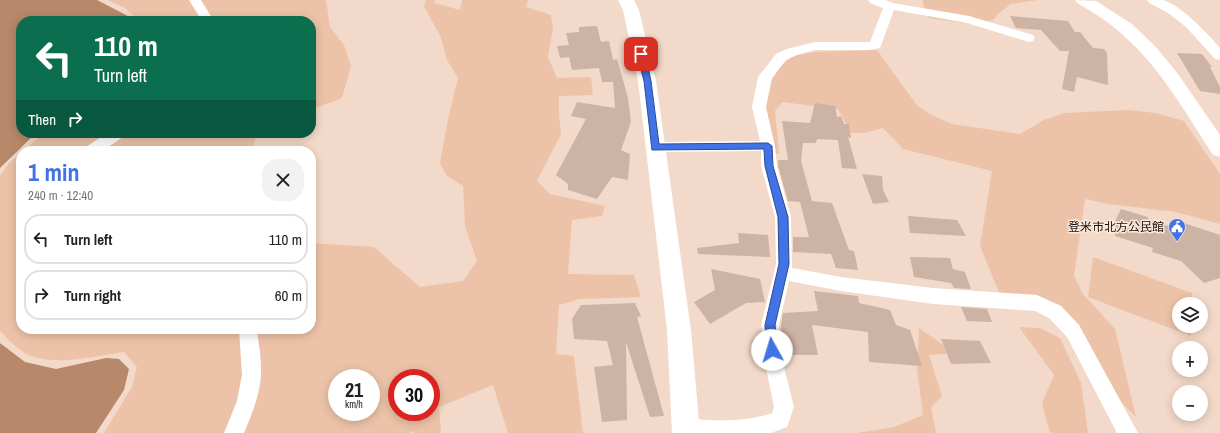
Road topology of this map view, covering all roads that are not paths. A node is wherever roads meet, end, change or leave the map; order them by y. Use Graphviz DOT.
graph roads {
  1 [pos="195,0"];
  2 [pos="626,0"];
  3 [pos="874,0"];
  4 [pos="1083,0"];
  5 [pos="1153,0"];
  6 [pos="890,6"];
  7 [pos="205,16"];
  8 [pos="1029,38"];
  9 [pos="1220,56"];
  10 [pos="110,138"];
  11 [pos="98,146"];
  12 [pos="768,146"];
  13 [pos="655,147"];
  14 [pos="1220,150"];
  15 [pos="782,273"];
  16 [pos="249,334"];
  17 [pos="686,430"];
  18 [pos="234,433"];
  19 [pos="1128,433"];
  1 -- 7 [label="street"];
  2 -- 13 [label="street"];
  3 -- 6 [label="street"];
  4 -- 14 [label="street"];
  5 -- 9 [label="street"];
  6 -- 8 [label="street"];
  6 -- 12 [label="street"];
  10 -- 11 [label="street"];
  12 -- 13 [label="street"];
  12 -- 15 [label="street"];
  13 -- 17 [label="street"];
  15 -- 17 [label="street"];
  15 -- 19 [label="street"];
  16 -- 18 [label="street"];
}
